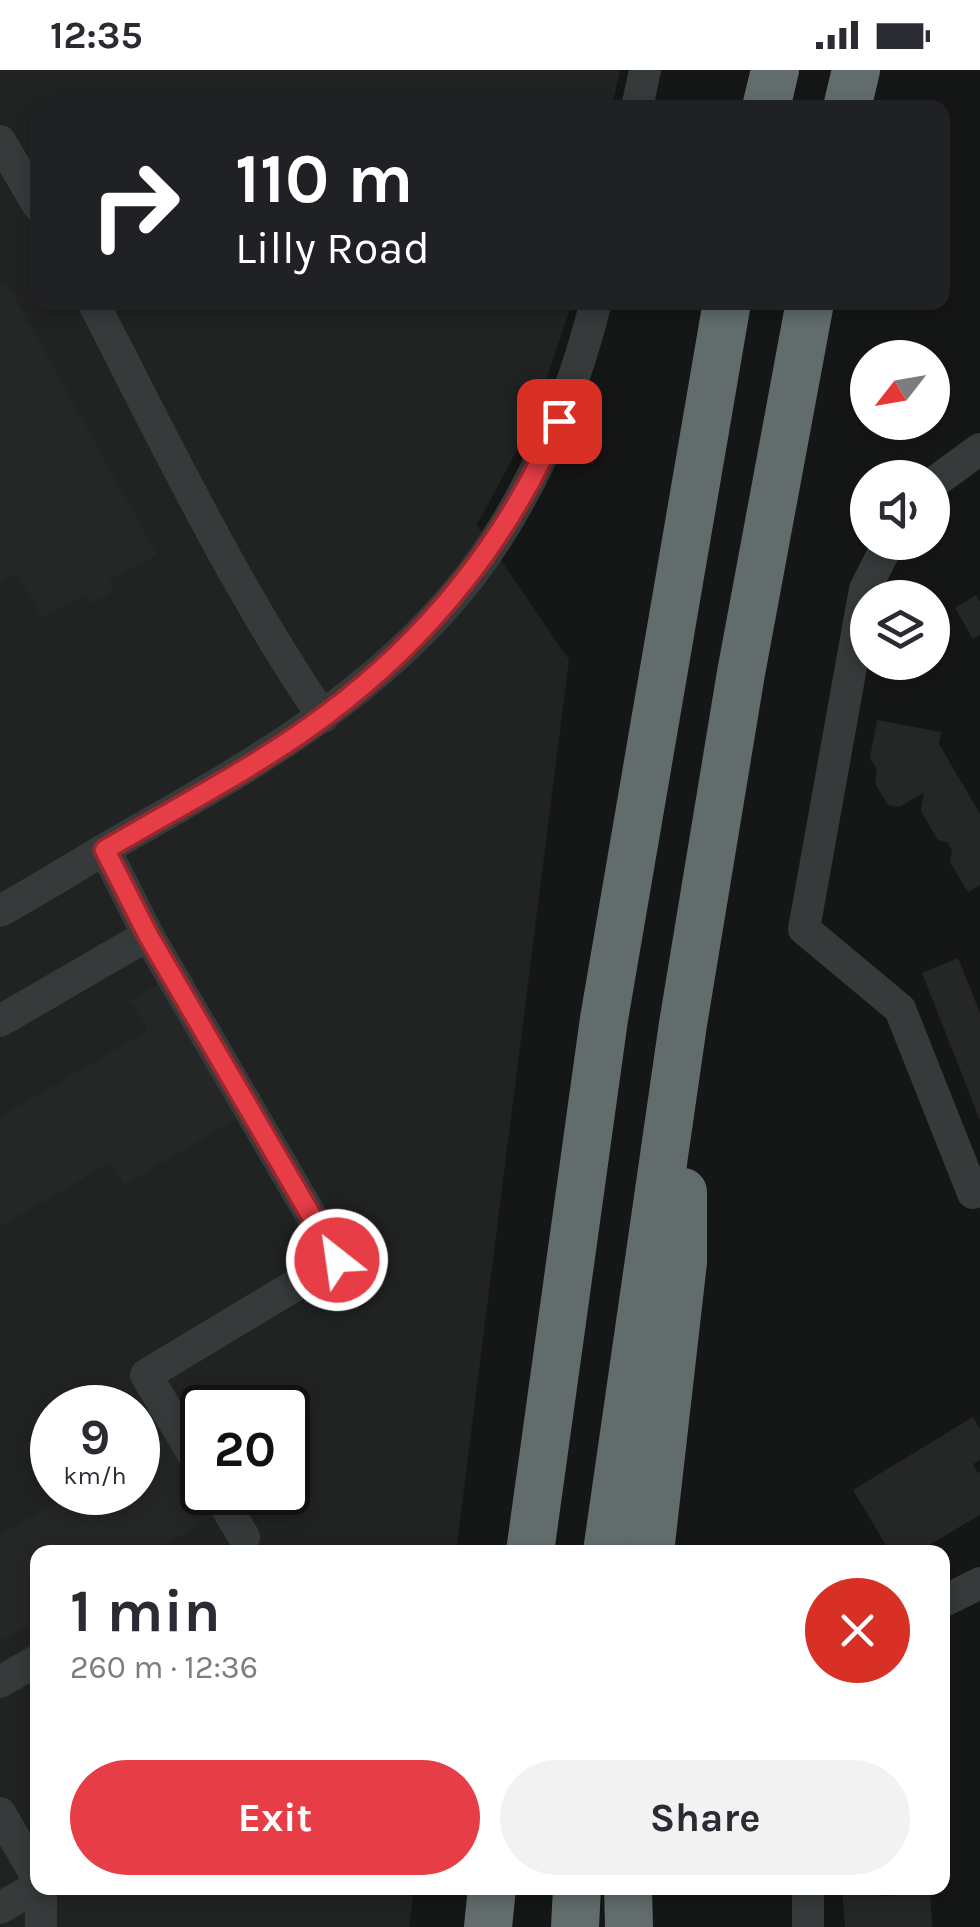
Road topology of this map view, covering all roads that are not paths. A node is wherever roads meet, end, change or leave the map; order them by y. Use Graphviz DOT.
graph roads {
  1 [pos="645,70"];
  2 [pos="775,70"];
  3 [pos="856,70"];
  4 [pos="639,100"];
  5 [pos="768,100"];
  6 [pos="849,100"];
  7 [pos="0,141"];
  8 [pos="30,192"];
  9 [pos="97,310"];
  10 [pos="594,310"];
  11 [pos="725,310"];
  12 [pos="809,310"];
  13 [pos="980,448"];
  14 [pos="950,470"];
  15 [pos="879,560"];
  16 [pos="323,717"];
  17 [pos="105,850"];
  18 [pos="1,908"];
  19 [pos="148,935"];
  20 [pos="0,1022"];
  21 [pos="683,1024"];
  22 [pos="973,1192"];
  23 [pos="180,1432"];
  24 [pos="226,1515"];
  25 [pos="237,1545"];
  26 [pos="531,1545"];
  27 [pos="607,1545"];
  28 [pos="651,1545"];
  29 [pos="980,1583"];
  30 [pos="950,1598"];
  31 [pos="30,1665"];
  32 [pos="0,1682"];
  33 [pos="0,1812"];
  34 [pos="30,1864"];
  35 [pos="30,1892"];
  36 [pos="40,1895"];
  37 [pos="491,1895"];
  38 [pos="576,1895"];
  39 [pos="628,1895"];
  40 [pos="808,1895"];
  41 [pos="0,1908"];
  42 [pos="42,1927"];
  43 [pos="488,1927"];
  44 [pos="574,1927"];
  45 [pos="629,1927"];
  46 [pos="808,1927"];
  1 -- 4 [label="street"];
  2 -- 5 [label="highway"];
  3 -- 6 [label="highway"];
  7 -- 8 [label="street"];
  9 -- 16 [label="street"];
  10 -- 16 [label="street"];
  11 -- 26 [label="highway"];
  12 -- 21 [label="highway"];
  13 -- 14 [label="street"];
  15 -- 22 [label="street"];
  16 -- 17 [label="street"];
  17 -- 18 [label="street"];
  17 -- 19 [label="street"];
  19 -- 20 [label="street"];
  19 -- 23 [label="street"];
  21 -- 27 [label="highway"];
  21 -- 28 [label="highway"];
  24 -- 25 [label="street"];
  29 -- 30 [label="street"];
  31 -- 32 [label="street"];
  33 -- 34 [label="street"];
  35 -- 41 [label="street"];
  36 -- 42 [label="street"];
  37 -- 43 [label="highway"];
  38 -- 44 [label="highway"];
  39 -- 45 [label="highway"];
  40 -- 46 [label="street"];
}
